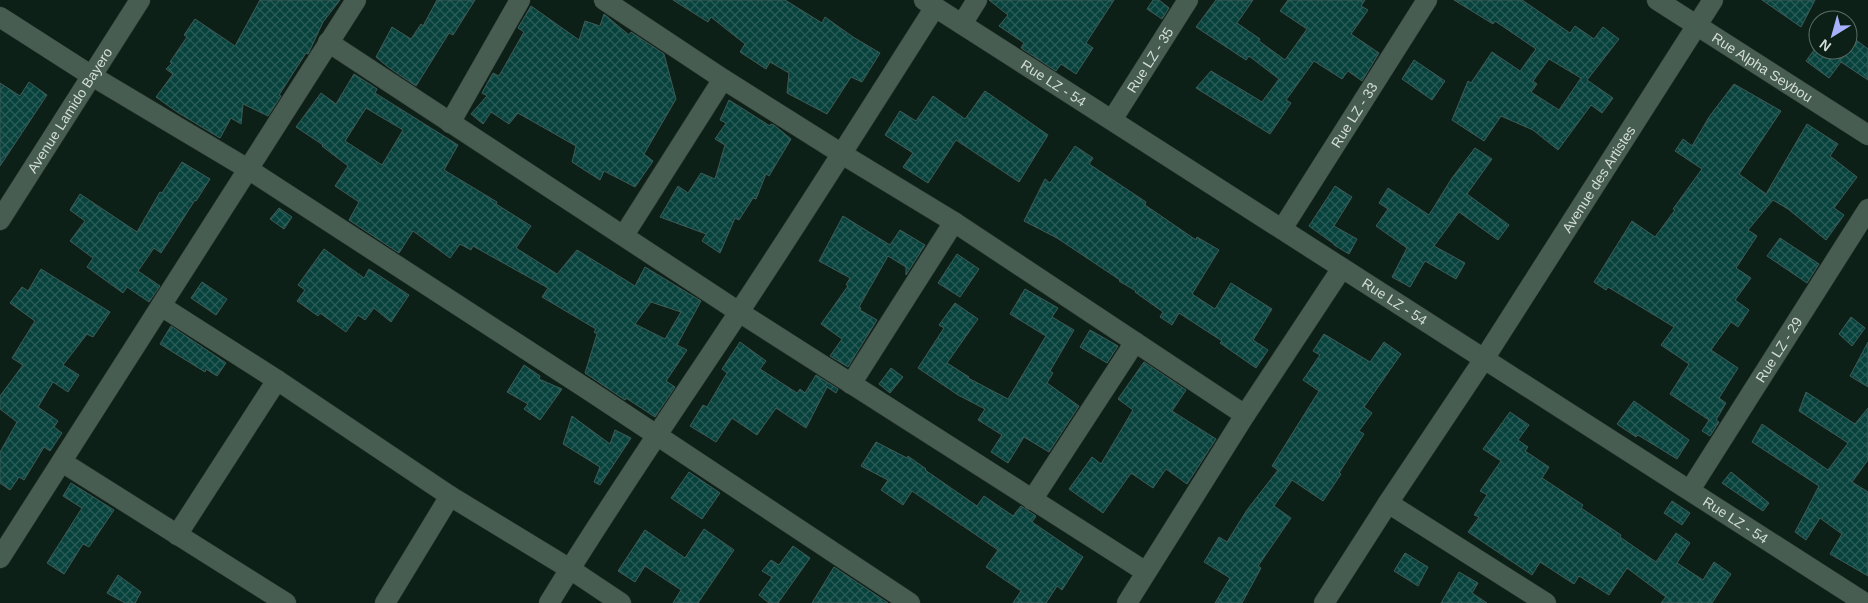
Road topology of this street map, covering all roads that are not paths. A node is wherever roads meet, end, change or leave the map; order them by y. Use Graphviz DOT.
graph roads {
  1 [pos="140,0"];
  2 [pos="356,0"];
  3 [pos="520,0"];
  4 [pos="604,0"];
  5 [pos="977,0"];
  6 [pos="1188,0"];
  7 [pos="1427,0"];
  8 [pos="1658,0"];
  9 [pos="1713,0"];
  10 [pos="929,3"];
  11 [pos="0,17"];
  12 [pos="962,24"];
  13 [pos="1697,25"];
  14 [pos="328,42"];
  15 [pos="92,76"];
  16 [pos="723,79"];
  17 [pos="1112,120"];
  18 [pos="450,123"];
  19 [pos="1868,135"];
  20 [pos="842,154"];
  21 [pos="248,169"];
  22 [pos="1868,209"];
  23 [pos="0,220"];
  24 [pos="954,222"];
  25 [pos="1282,229"];
  26 [pos="624,235"];
  27 [pos="1342,268"];
  28 [pos="161,306"];
  29 [pos="739,312"];
  30 [pos="1135,342"];
  31 [pos="1484,359"];
  32 [pos="277,380"];
  33 [pos="851,384"];
  34 [pos="1245,415"];
  35 [pos="656,436"];
  36 [pos="62,462"];
  37 [pos="1690,490"];
  38 [pos="450,496"];
  39 [pos="1032,500"];
  40 [pos="1388,502"];
  41 [pos="177,535"];
  42 [pos="0,558"];
  43 [pos="570,569"];
  44 [pos="1146,572"];
  45 [pos="1866,600"];
  46 [pos="1542,602"];
  47 [pos="286,603"];
  48 [pos="385,603"];
  49 [pos="549,603"];
  50 [pos="621,603"];
  51 [pos="910,603"];
  52 [pos="1127,603"];
  53 [pos="1324,603"];
  1 -- 15 [label="street, Avenue Lamido Bayero"];
  2 -- 14 [label="street"];
  3 -- 18 [label="street"];
  4 -- 16 [label="street"];
  5 -- 12 [label="street"];
  6 -- 17 [label="street, Rue LZ - 35"];
  7 -- 25 [label="street, Rue LZ - 33"];
  8 -- 13 [label="street, Rue Alpha Seybou"];
  9 -- 13 [label="street, Avenue des Artistes"];
  10 -- 12 [label="street, Rue LZ - 54"];
  10 -- 20 [label="street"];
  11 -- 15 [label="street"];
  12 -- 17 [label="street, Rue LZ - 54"];
  13 -- 19 [label="street, Rue Alpha Seybou"];
  13 -- 31 [label="street, Avenue des Artistes"];
  14 -- 18 [label="street"];
  14 -- 21 [label="street"];
  15 -- 21 [label="street"];
  15 -- 23 [label="street, Avenue Lamido Bayero"];
  16 -- 20 [label="street"];
  16 -- 26 [label="street"];
  17 -- 25 [label="street, Rue LZ - 54"];
  18 -- 26 [label="street"];
  20 -- 24 [label="street"];
  20 -- 29 [label="street"];
  21 -- 28 [label="street"];
  21 -- 35 [label="street"];
  22 -- 37 [label="street, Rue LZ - 29"];
  24 -- 30 [label="street"];
  24 -- 33 [label="street"];
  25 -- 27 [label="street, Rue LZ - 54"];
  26 -- 29 [label="street"];
  27 -- 31 [label="street, Rue LZ - 54"];
  27 -- 34 [label="street"];
  28 -- 32 [label="street"];
  28 -- 36 [label="street"];
  29 -- 33 [label="street"];
  29 -- 35 [label="street"];
  30 -- 34 [label="street"];
  30 -- 39 [label="street"];
  31 -- 37 [label="street, Rue LZ - 54"];
  31 -- 40 [label="street, Avenue des Artistes"];
  32 -- 38 [label="street"];
  32 -- 41 [label="street"];
  33 -- 39 [label="street"];
  34 -- 44 [label="street"];
  35 -- 43 [label="street"];
  35 -- 51 [label="street"];
  36 -- 41 [label="street"];
  36 -- 42 [label="street"];
  37 -- 45 [label="street, Rue LZ - 54"];
  38 -- 43 [label="street"];
  38 -- 48 [label="street"];
  39 -- 44 [label="street"];
  40 -- 46 [label="street"];
  40 -- 53 [label="street, Avenue des Artistes"];
  41 -- 47 [label="street"];
  43 -- 49 [label="street"];
  43 -- 50 [label="street"];
  44 -- 52 [label="street"];
}
